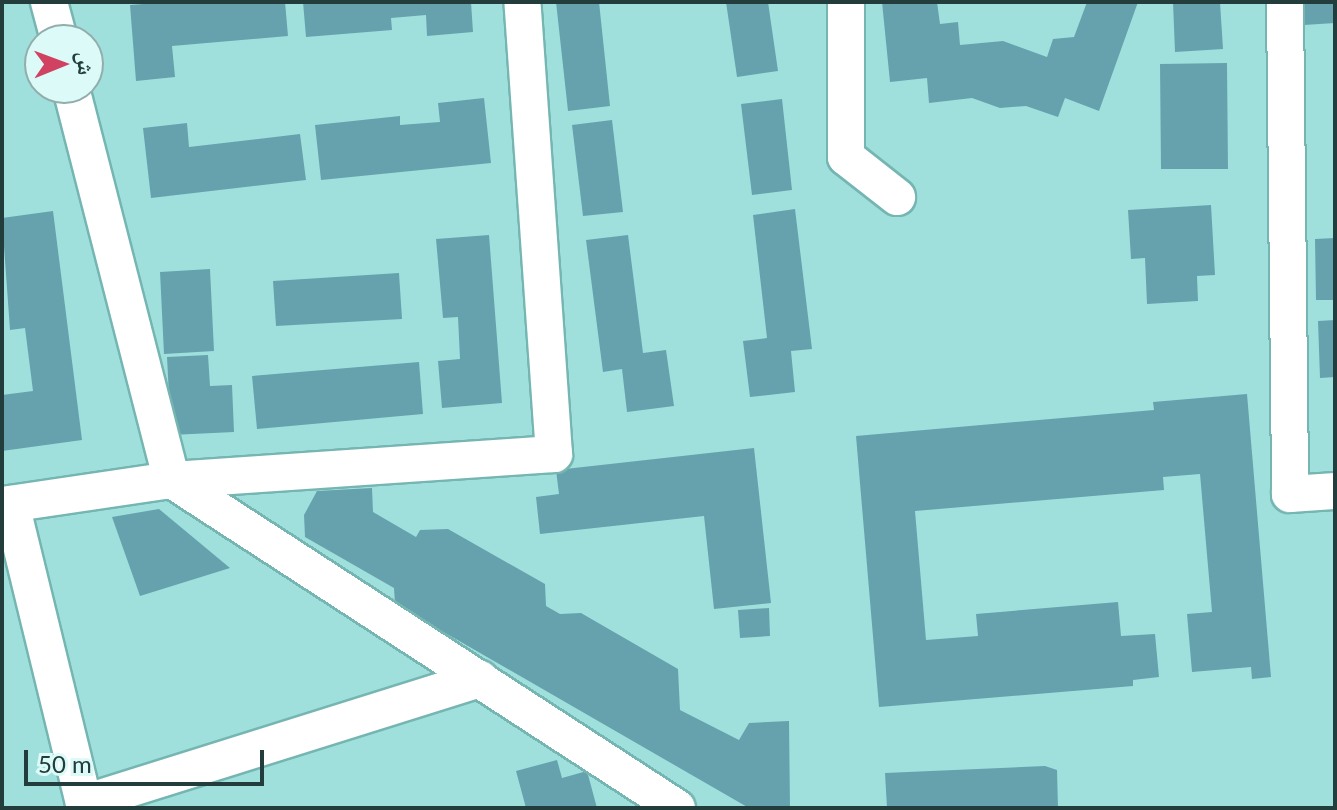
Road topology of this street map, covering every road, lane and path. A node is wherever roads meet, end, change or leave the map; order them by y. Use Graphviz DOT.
graph roads {
  1 [pos="49,2"];
  2 [pos="522,2"];
  3 [pos="846,2"];
  4 [pos="1285,2"];
  5 [pos="55,24"];
  6 [pos="75,104"];
  7 [pos="897,197"];
  8 [pos="172,480"];
  9 [pos="1335,491"];
  10 [pos="6,505"];
  11 [pos="480,679"];
  12 [pos="84,805"];
  13 [pos="677,808"];
  1 -- 5 [label="street"];
  2 -- 8 [label="street"];
  3 -- 7 [label="street"];
  4 -- 9 [label="street"];
  6 -- 8 [label="street"];
  8 -- 10 [label="street"];
  8 -- 11 [label="street"];
  10 -- 12 [label="street"];
  11 -- 12 [label="street"];
  11 -- 13 [label="street"];
}
